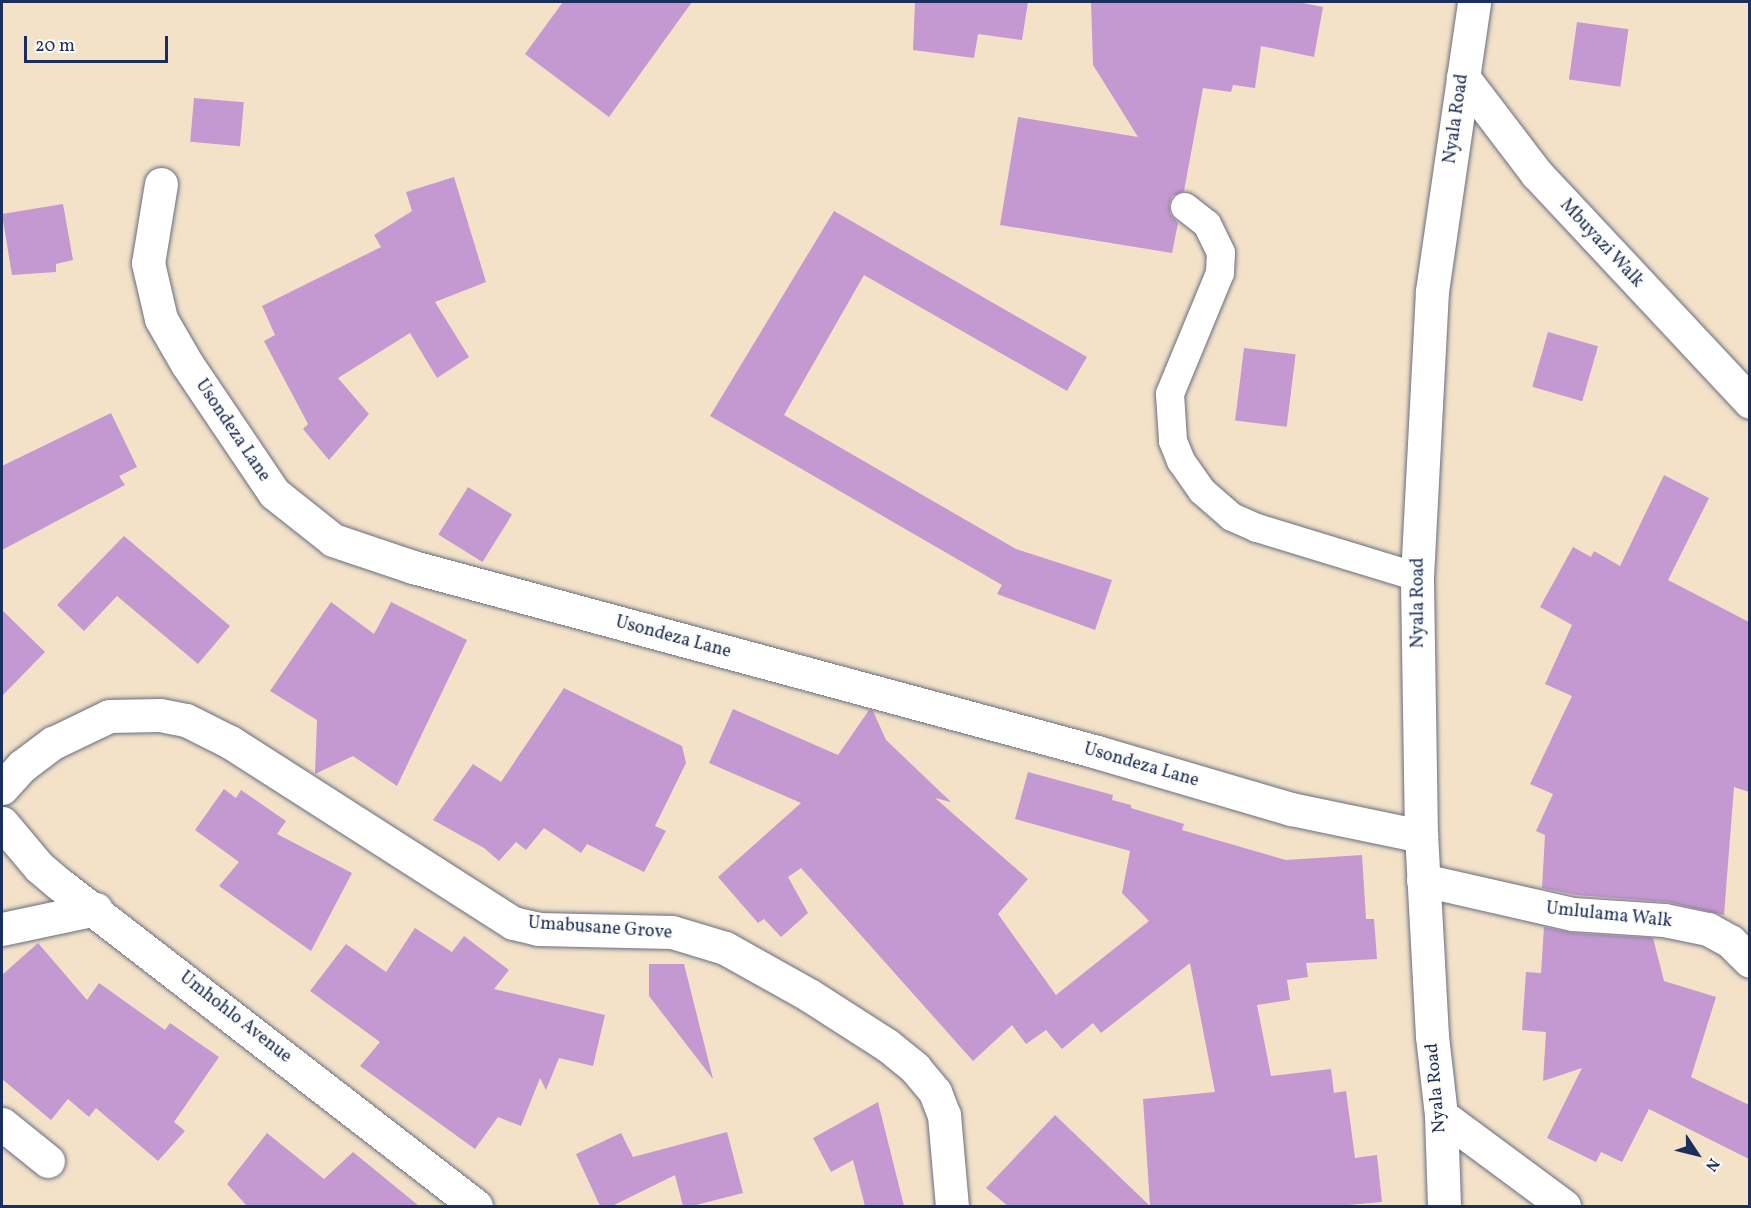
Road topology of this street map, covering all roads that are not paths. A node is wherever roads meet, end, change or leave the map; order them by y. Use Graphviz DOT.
graph roads {
  1 [pos="1474,2"];
  2 [pos="1463,76"];
  3 [pos="161,184"];
  4 [pos="1185,207"];
  5 [pos="1749,402"];
  6 [pos="1418,577"];
  7 [pos="2,788"];
  8 [pos="2,823"];
  9 [pos="1421,836"];
  10 [pos="1423,880"];
  11 [pos="96,909"];
  12 [pos="2,929"];
  13 [pos="1749,961"];
  14 [pos="1441,1115"];
  15 [pos="2,1124"];
  16 [pos="48,1161"];
  17 [pos="476,1206"];
  18 [pos="952,1206"];
  19 [pos="1444,1206"];
  20 [pos="1564,1206"];
  1 -- 2 [label="street, Nyala Road"];
  2 -- 5 [label="street, Mbuyazi Walk"];
  2 -- 6 [label="street, Nyala Road"];
  3 -- 9 [label="street, Usondeza Lane"];
  4 -- 6 [label="lane"];
  6 -- 9 [label="street, Nyala Road"];
  7 -- 18 [label="street, Umabusane Grove"];
  8 -- 11 [label="street, Umhohlo Avenue"];
  9 -- 10 [label="street, Nyala Road"];
  10 -- 13 [label="street, Umlulama Walk"];
  10 -- 14 [label="street, Nyala Road"];
  11 -- 12 [label="street"];
  11 -- 17 [label="street, Umhohlo Avenue"];
  14 -- 19 [label="street, Nyala Road"];
  14 -- 20 [label="street"];
  15 -- 16 [label="street"];
}
